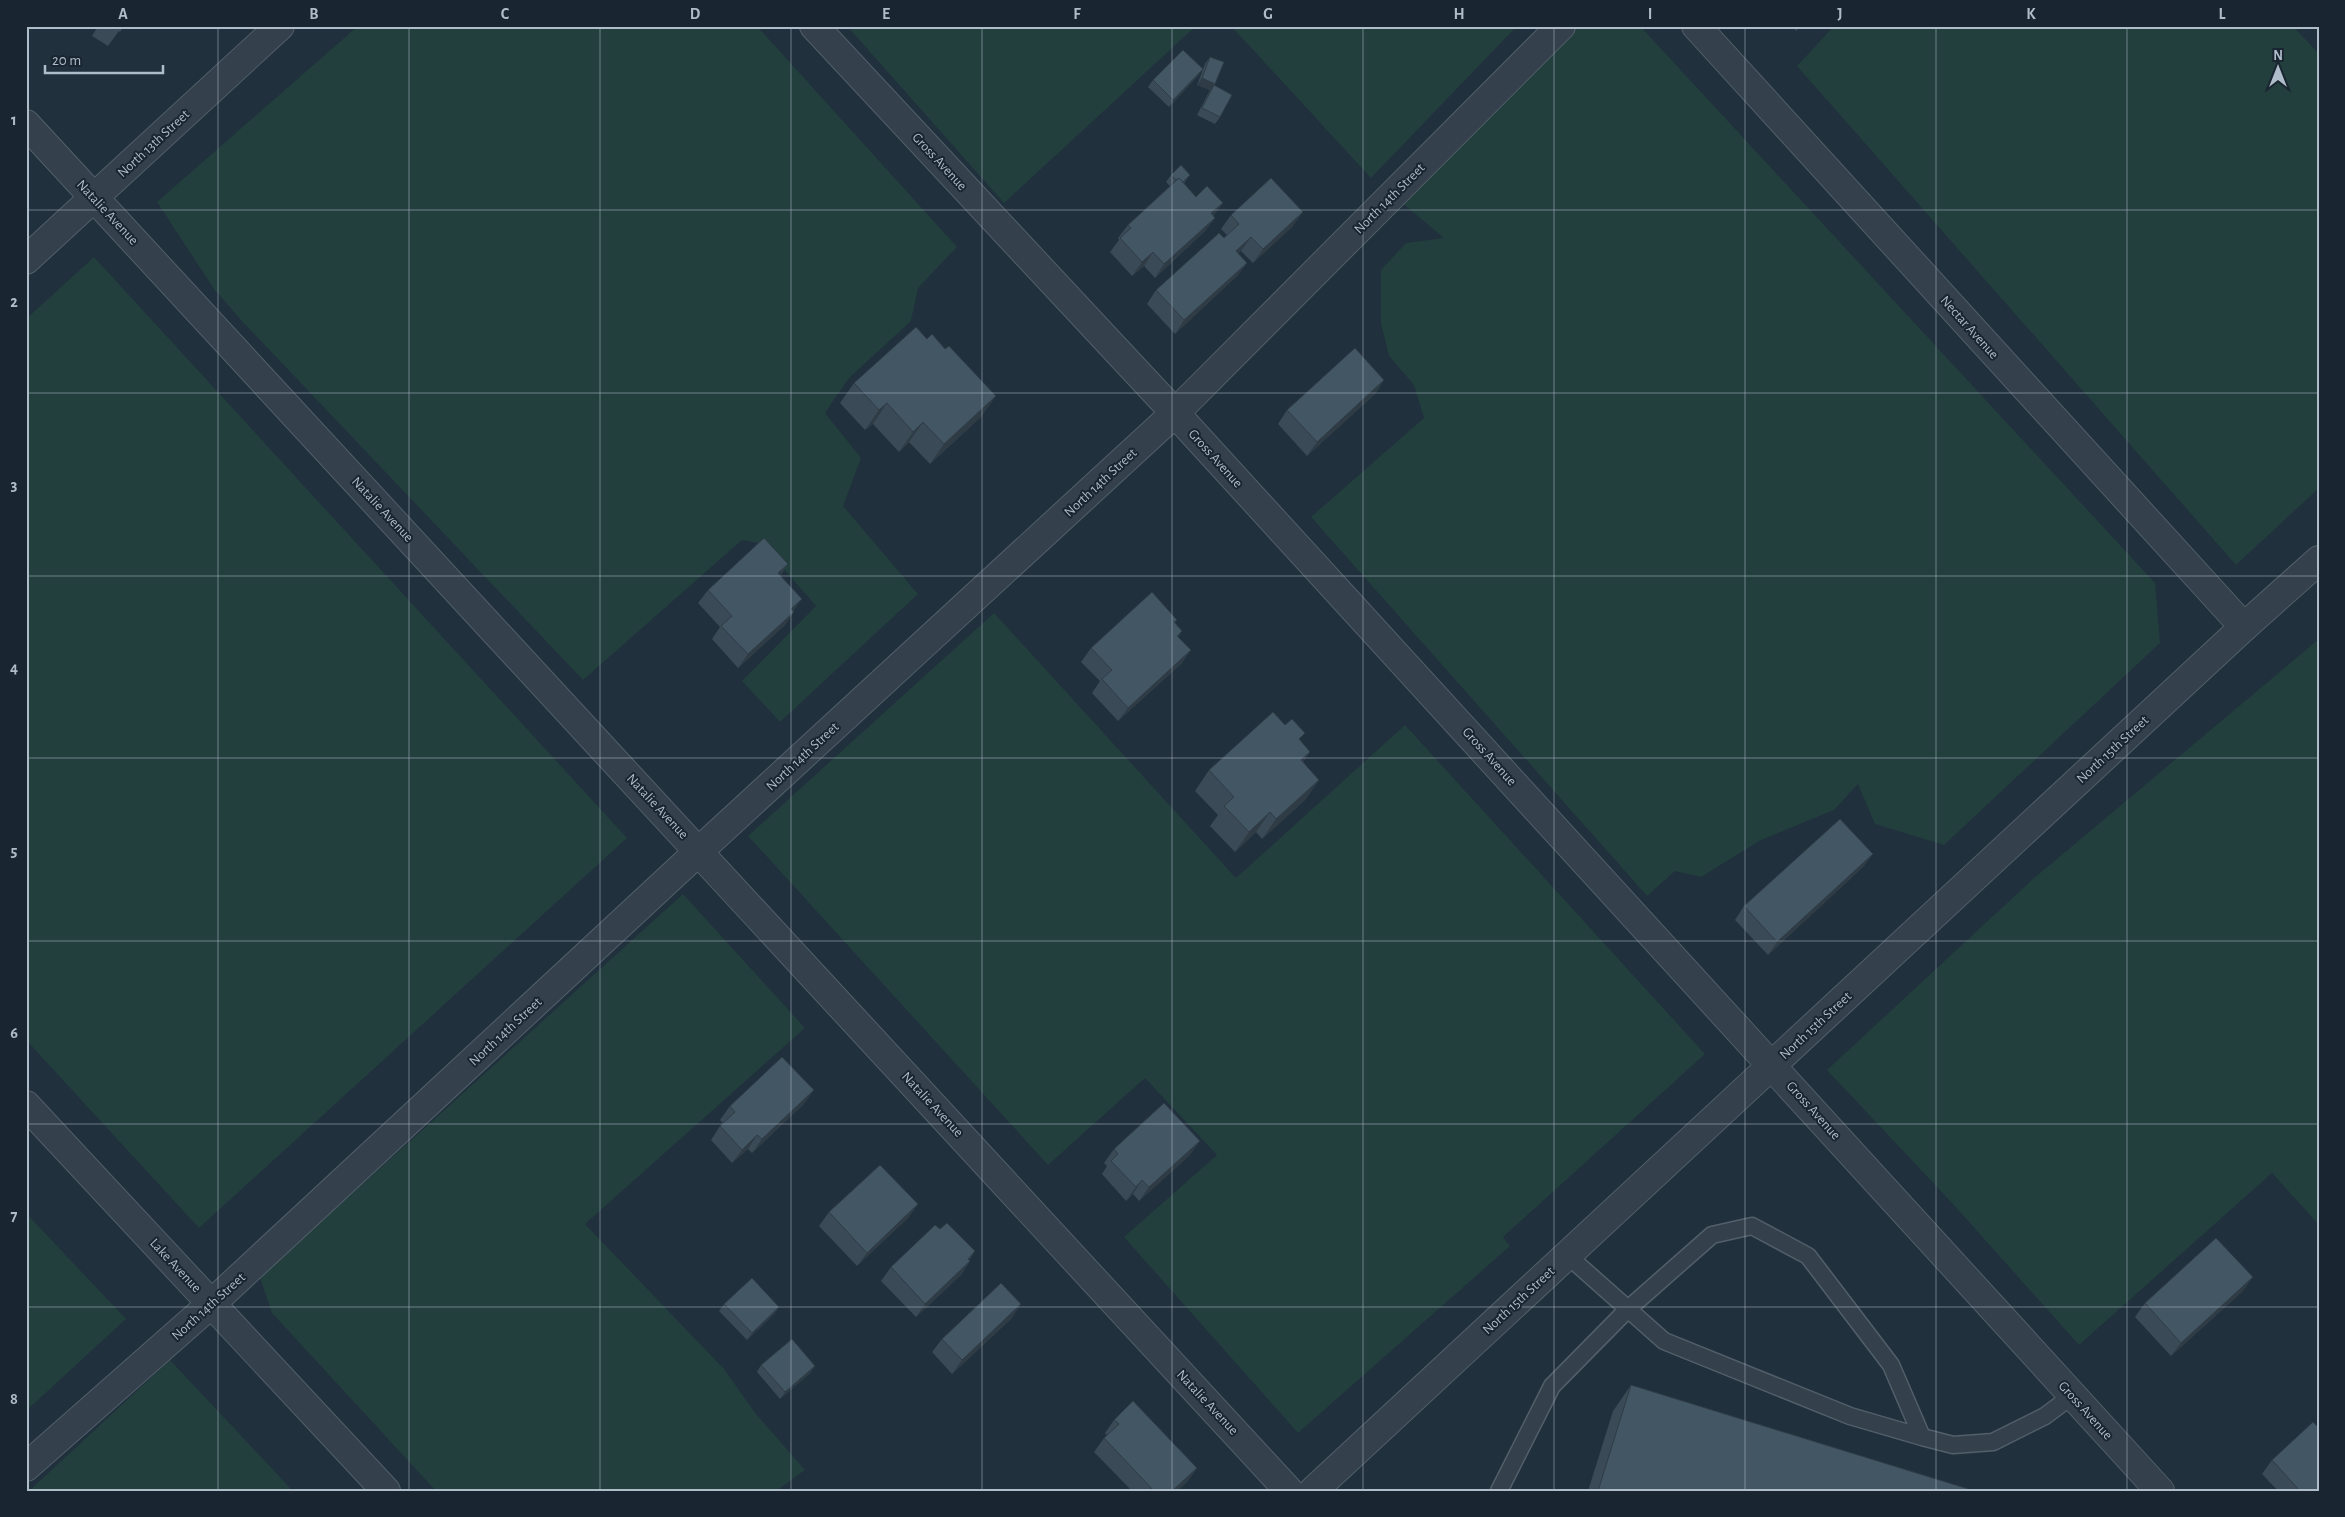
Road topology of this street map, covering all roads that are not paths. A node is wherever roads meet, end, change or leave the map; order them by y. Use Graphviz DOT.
graph roads {
  1 [pos="280,26"];
  2 [pos="814,26"];
  3 [pos="1561,26"];
  4 [pos="1696,26"];
  5 [pos="26,124"];
  6 [pos="94,197"];
  7 [pos="26,260"];
  8 [pos="1175,413"];
  9 [pos="2319,560"];
  10 [pos="2244,627"];
  11 [pos="699,850"];
  12 [pos="1772,1064"];
  13 [pos="26,1105"];
  14 [pos="1567,1255"];
  15 [pos="212,1304"];
  16 [pos="1628,1309"];
  17 [pos="2073,1396"];
  18 [pos="1922,1436"];
  19 [pos="26,1467"];
  20 [pos="386,1491"];
  21 [pos="1289,1491"];
  22 [pos="1312,1491"];
  23 [pos="1499,1491"];
  24 [pos="2160,1491"];
  1 -- 6 [label="street, North 13th Street"];
  2 -- 8 [label="street, Gross Avenue"];
  3 -- 8 [label="street, North 14th Street"];
  4 -- 10 [label="street, Nectar Avenue"];
  5 -- 6 [label="street, Natalie Avenue"];
  6 -- 7 [label="street, North 13th Street"];
  6 -- 11 [label="street, Natalie Avenue"];
  8 -- 11 [label="street, North 14th Street"];
  8 -- 12 [label="street, Gross Avenue"];
  9 -- 10 [label="street, North 15th Street"];
  10 -- 12 [label="street, North 15th Street"];
  11 -- 15 [label="street, North 14th Street"];
  11 -- 21 [label="street, Natalie Avenue"];
  12 -- 14 [label="street, North 15th Street"];
  12 -- 17 [label="street, Gross Avenue"];
  13 -- 15 [label="street, Lake Avenue"];
  14 -- 16 [label="lane"];
  14 -- 22 [label="street, North 15th Street"];
  15 -- 19 [label="street, North 14th Street"];
  15 -- 20 [label="street, Lake Avenue"];
  16 -- 18 [label="lane"];
  16 -- 18 [label="lane"];
  16 -- 23 [label="lane"];
  17 -- 18 [label="lane"];
  17 -- 24 [label="street, Gross Avenue"];
}
